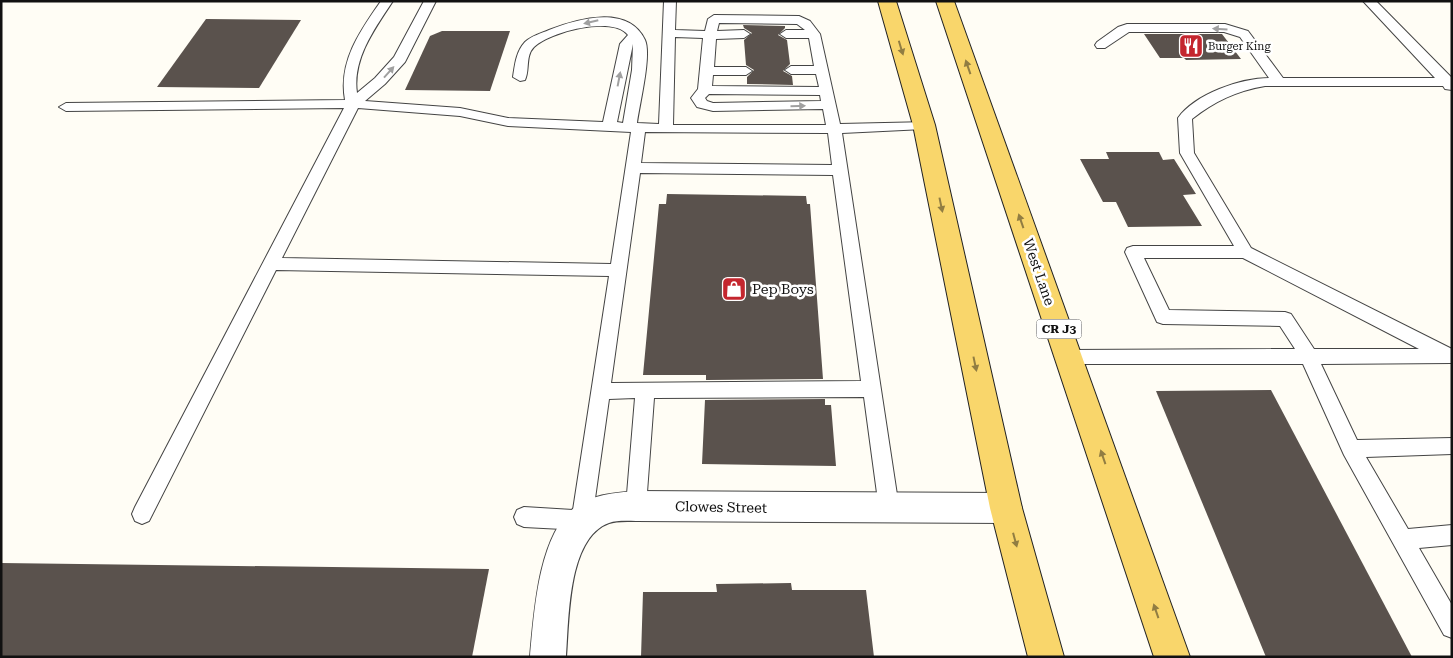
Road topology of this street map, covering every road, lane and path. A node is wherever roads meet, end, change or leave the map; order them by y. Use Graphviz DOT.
graph roads {
  1 [pos="386,1"];
  2 [pos="430,1"];
  3 [pos="670,1"];
  4 [pos="887,1"];
  5 [pos="945,1"];
  6 [pos="1370,1"];
  7 [pos="669,34"];
  8 [pos="744,34"];
  9 [pos="786,34"];
  10 [pos="814,34"];
  11 [pos="635,35"];
  12 [pos="710,35"];
  13 [pos="1101,45"];
  14 [pos="791,70"];
  15 [pos="821,70"];
  16 [pos="746,71"];
  17 [pos="707,72"];
  18 [pos="520,77"];
  19 [pos="1279,82"];
  20 [pos="1450,84"];
  21 [pos="705,90"];
  22 [pos="826,91"];
  23 [pos="353,104"];
  24 [pos="829,106"];
  25 [pos="66,107"];
  26 [pos="924,125"];
  27 [pos="609,127"];
  28 [pos="634,128"];
  29 [pos="666,129"];
  30 [pos="834,129"];
  31 [pos="634,168"];
  32 [pos="840,170"];
  33 [pos="1245,252"];
  34 [pos="271,264"];
  35 [pos="619,270"];
  36 [pos="1308,355"];
  37 [pos="1450,356"];
  38 [pos="1069,357"];
  39 [pos="872,390"];
  40 [pos="602,391"];
  41 [pos="645,391"];
  42 [pos="1452,446"];
  43 [pos="1351,449"];
  44 [pos="636,506"];
  45 [pos="889,508"];
  46 [pos="1006,508"];
  47 [pos="142,514"];
  48 [pos="524,517"];
  49 [pos="582,520"];
  50 [pos="1452,535"];
  51 [pos="1402,539"];
  52 [pos="1452,627"];
  53 [pos="548,657"];
  54 [pos="1046,657"];
  55 [pos="1172,657"];
  1 -- 23 [label="lane"];
  23 -- 2 [label="lane, one-way"];
  3 -- 7 [label="lane"];
  4 -- 26 [label="main road, one-way"];
  38 -- 5 [label="main road, West Lane / CR J3, one-way"];
  6 -- 20 [label="lane"];
  7 -- 12 [label="lane"];
  7 -- 29 [label="lane"];
  8 -- 12 [label="lane"];
  9 -- 10 [label="lane"];
  10 -- 12 [label="lane"];
  10 -- 15 [label="lane"];
  11 -- 18 [label="lane, one-way"];
  27 -- 11 [label="lane, one-way"];
  11 -- 28 [label="lane"];
  12 -- 17 [label="lane"];
  19 -- 13 [label="lane, one-way"];
  14 -- 15 [label="lane"];
  15 -- 22 [label="lane"];
  16 -- 17 [label="lane"];
  17 -- 21 [label="lane"];
  19 -- 20 [label="lane"];
  19 -- 33 [label="lane"];
  21 -- 22 [label="lane"];
  21 -- 24 [label="lane, one-way"];
  22 -- 24 [label="lane"];
  23 -- 25 [label="lane"];
  23 -- 27 [label="lane"];
  23 -- 34 [label="lane"];
  24 -- 30 [label="lane"];
  26 -- 30 [label="lane"];
  26 -- 46 [label="main road, one-way"];
  27 -- 28 [label="lane"];
  28 -- 29 [label="lane"];
  28 -- 31 [label="lane"];
  29 -- 30 [label="lane"];
  30 -- 32 [label="lane"];
  31 -- 32 [label="lane"];
  31 -- 35 [label="lane"];
  32 -- 39 [label="lane"];
  33 -- 36 [label="lane"];
  33 -- 37 [label="lane"];
  34 -- 35 [label="lane"];
  34 -- 47 [label="lane"];
  35 -- 40 [label="lane"];
  36 -- 37 [label="lane"];
  36 -- 38 [label="lane"];
  36 -- 43 [label="lane"];
  55 -- 38 [label="main road, West Lane / CR J3, one-way"];
  39 -- 41 [label="lane"];
  39 -- 45 [label="lane"];
  40 -- 41 [label="lane"];
  40 -- 49 [label="lane"];
  41 -- 44 [label="lane"];
  42 -- 43 [label="lane"];
  43 -- 51 [label="lane"];
  44 -- 45 [label="street, Clowes Street"];
  44 -- 49 [label="street, Clowes Street"];
  45 -- 46 [label="street, Clowes Street"];
  46 -- 54 [label="main road, one-way"];
  48 -- 49 [label="lane"];
  49 -- 53 [label="street"];
  50 -- 51 [label="lane"];
  51 -- 52 [label="lane"];
}
